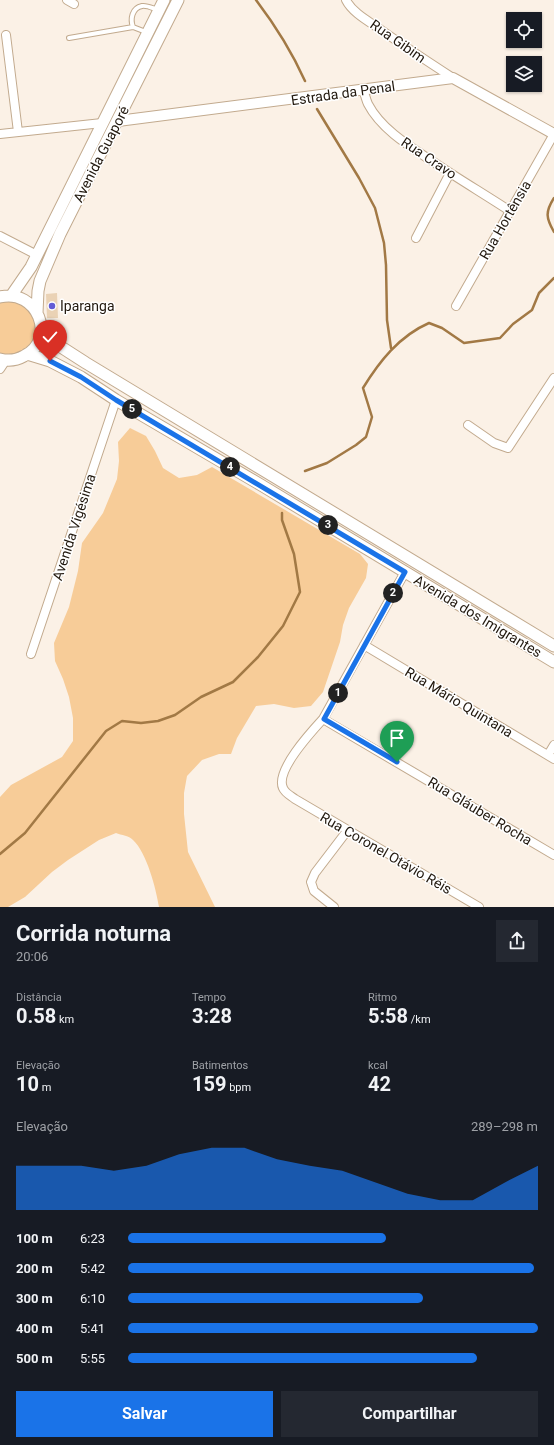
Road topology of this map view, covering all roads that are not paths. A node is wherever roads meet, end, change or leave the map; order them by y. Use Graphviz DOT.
graph roads {
  1 [pos="178,0"];
  2 [pos="346,0"];
  3 [pos="161,5"];
  4 [pos="133,27"];
  5 [pos="147,32"];
  6 [pos="6,35"];
  7 [pos="69,38"];
  8 [pos="453,78"];
  9 [pos="363,90"];
  10 [pos="118,121"];
  11 [pos="102,123"];
  12 [pos="18,132"];
  13 [pos="0,134"];
  14 [pos="554,134"];
  15 [pos="450,173"];
  16 [pos="510,211"];
  17 [pos="0,236"];
  18 [pos="416,238"];
  19 [pos="37,255"];
  20 [pos="5,296"];
  21 [pos="456,306"];
  22 [pos="37,313"];
  23 [pos="41,332"];
  24 [pos="27,354"];
  25 [pos="3,359"];
  26 [pos="0,369"];
  27 [pos="554,378"];
  28 [pos="116,400"];
  29 [pos="468,425"];
  30 [pos="405,572"];
  31 [pos="364,645"];
  32 [pos="554,646"];
  33 [pos="31,654"];
  34 [pos="554,662"];
  35 [pos="324,719"];
  36 [pos="554,745"];
  37 [pos="551,757"];
  38 [pos="347,831"];
  39 [pos="554,855"];
  40 [pos="334,907"];
  41 [pos="479,907"];
  1 -- 10 [label="main road, Avenida Guaporé"];
  2 -- 8 [label="street, Rua Gibim"];
  3 -- 4 [label="lane"];
  3 -- 5 [label="main road, Avenida Guaporé"];
  4 -- 5 [label="lane"];
  4 -- 7 [label="lane"];
  5 -- 11 [label="main road, Avenida Guaporé"];
  6 -- 12 [label="street"];
  8 -- 9 [label="street, Estrada da Penal"];
  8 -- 14 [label="street"];
  9 -- 10 [label="street, Estrada da Penal"];
  9 -- 15 [label="street, Rua Cravo"];
  10 -- 22 [label="main road, Avenida Guaporé"];
  11 -- 12 [label="street"];
  11 -- 19 [label="main road, Avenida Guaporé"];
  12 -- 13 [label="street"];
  14 -- 16 [label="street, Rua Hortênsia"];
  15 -- 16 [label="street, Rua Cravo"];
  15 -- 18 [label="street"];
  16 -- 21 [label="street, Rua Hortênsia"];
  17 -- 19 [label="street"];
  19 -- 20 [label="main road, Avenida Guaporé"];
  20 -- 22 [label="main road"];
  22 -- 23 [label="main road, Avenida Guaporé"];
  23 -- 24 [label="main road"];
  23 -- 32 [label="main road, Avenida dos Imigrantes"];
  24 -- 25 [label="main road"];
  24 -- 28 [label="main road, Avenida dos Imigrantes"];
  25 -- 26 [label="street"];
  27 -- 29 [label="street"];
  28 -- 30 [label="main road, Avenida dos Imigrantes"];
  28 -- 33 [label="street, Avenida Vigésima"];
  30 -- 31 [label="street, Rua Coronel Otávio Réis"];
  30 -- 34 [label="main road, Avenida dos Imigrantes"];
  31 -- 35 [label="street, Rua Coronel Otávio Réis"];
  31 -- 37 [label="street, Rua Mário Quintana"];
  35 -- 38 [label="street, Rua Coronel Otávio Réis"];
  35 -- 39 [label="street, Rua Gláuber Rocha"];
  36 -- 37 [label="street"];
  38 -- 40 [label="street"];
  38 -- 41 [label="street, Rua Coronel Otávio Réis"];
}
